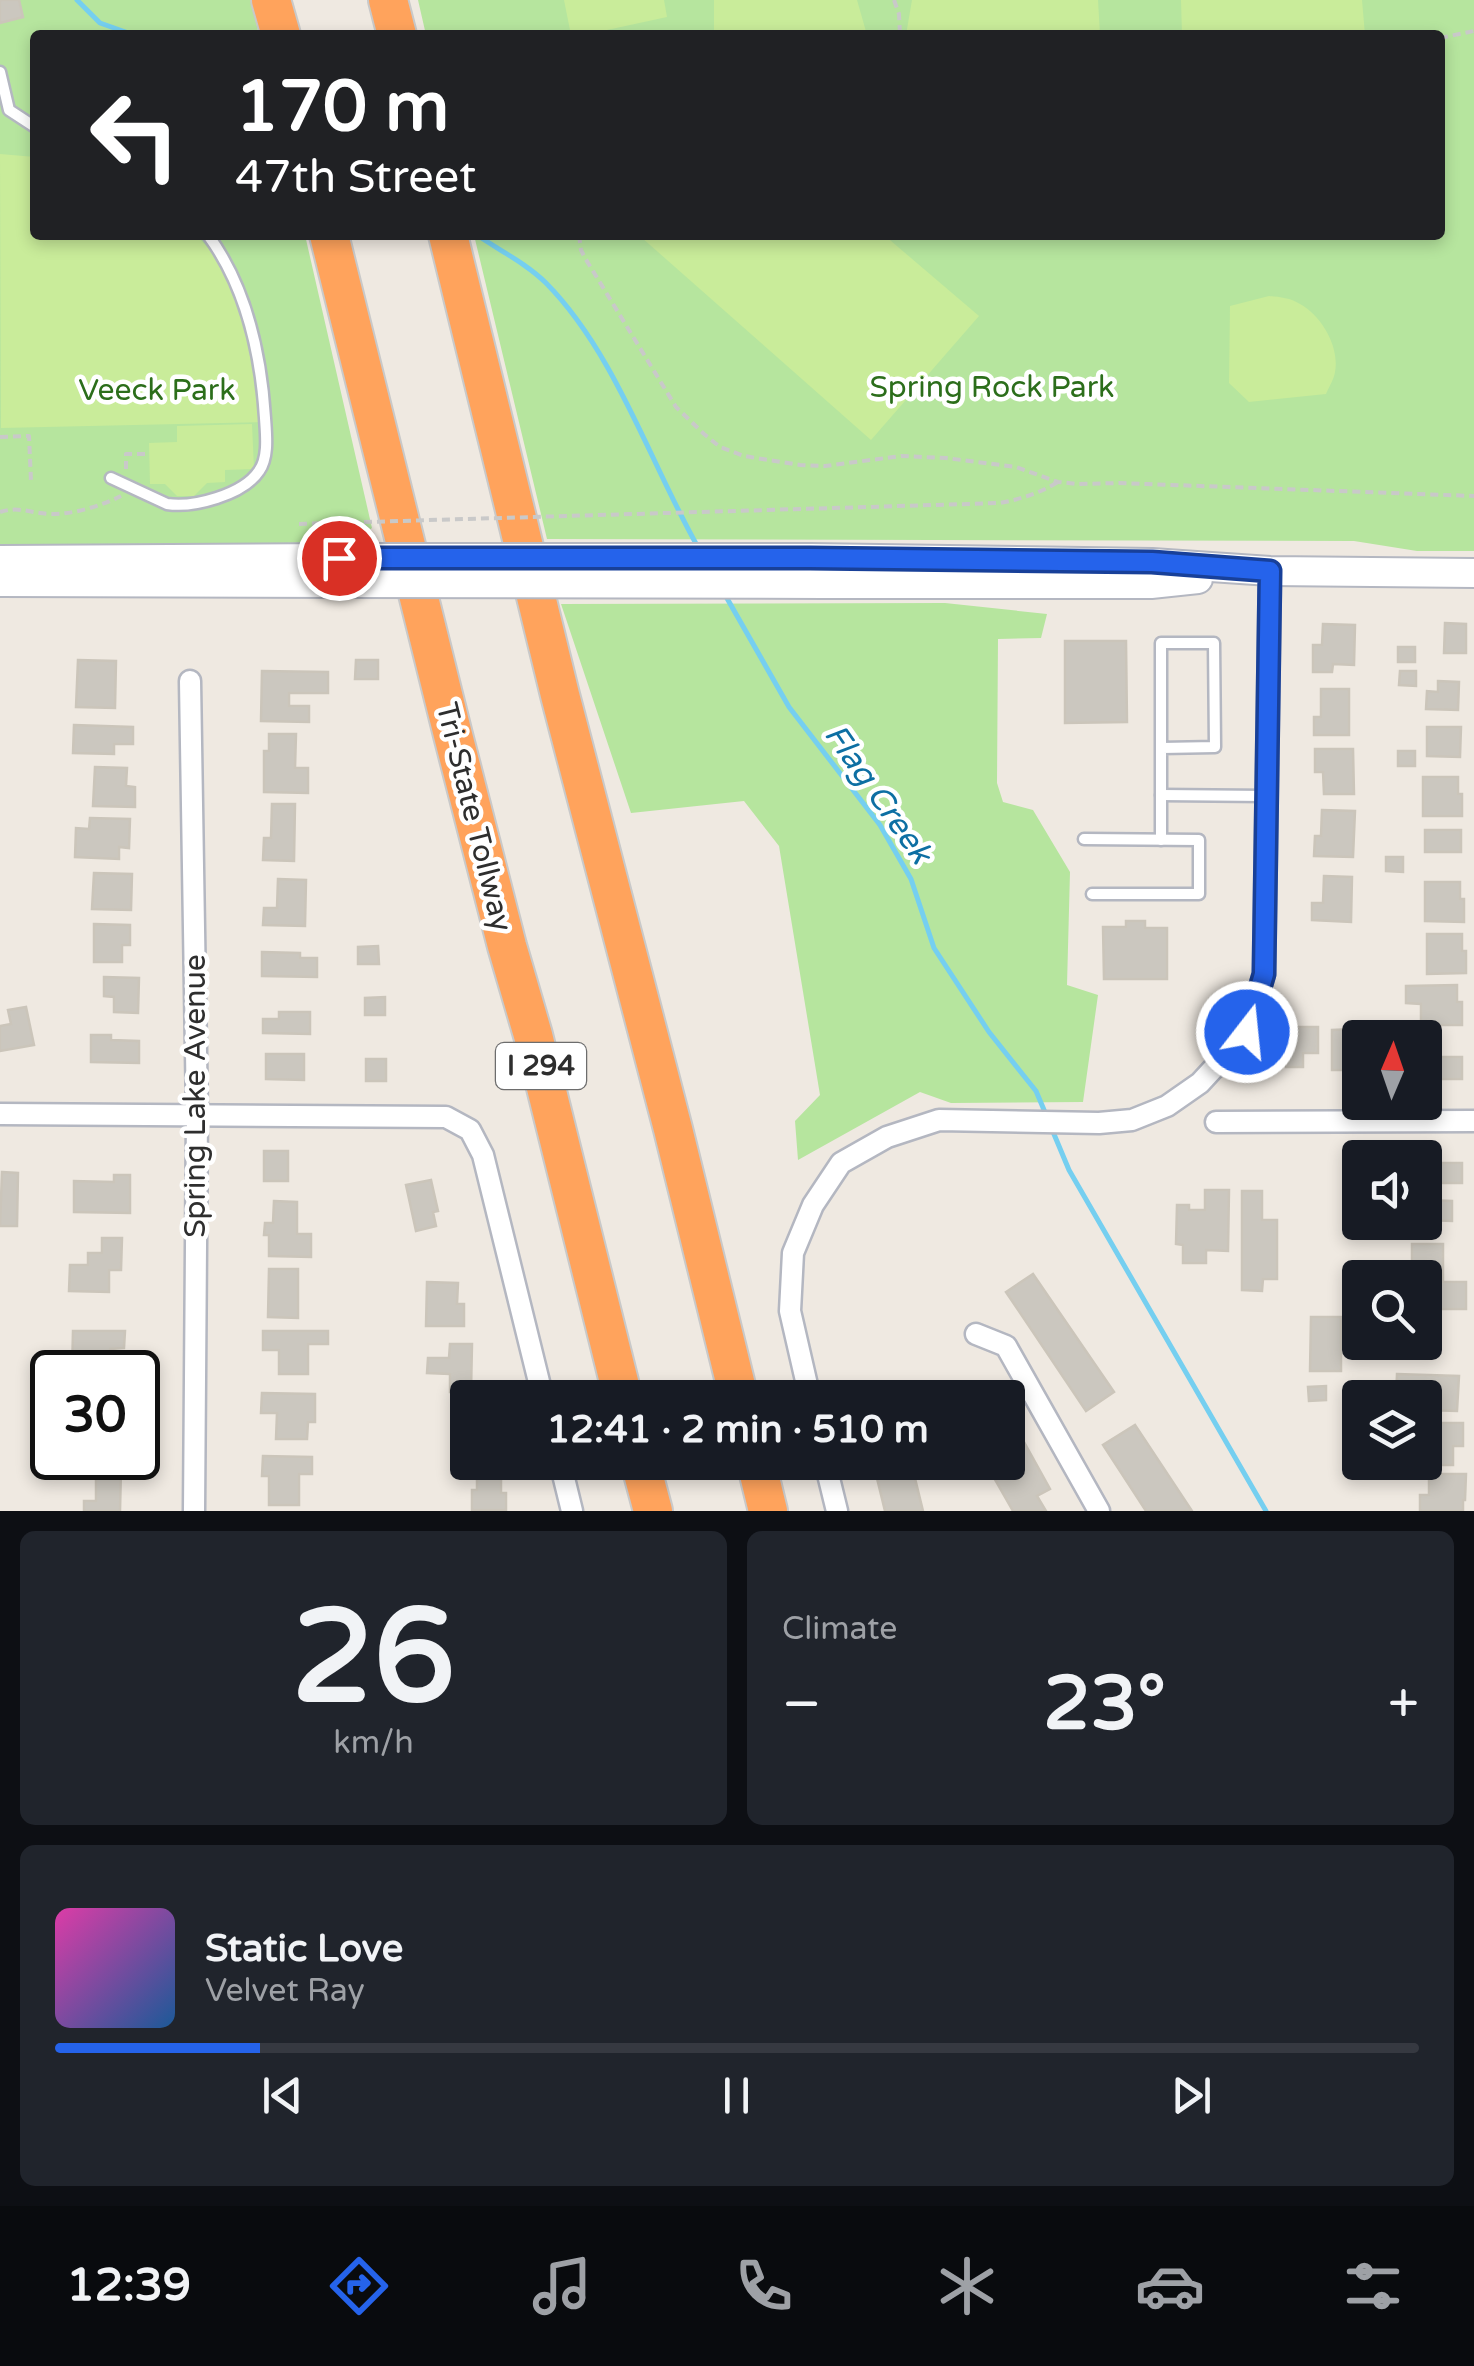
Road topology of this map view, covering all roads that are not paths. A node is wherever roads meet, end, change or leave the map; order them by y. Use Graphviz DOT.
graph roads {
  1 [pos="272,0"];
  2 [pos="388,0"];
  3 [pos="279,30"];
  4 [pos="396,30"];
  5 [pos="0,72"];
  6 [pos="30,124"];
  7 [pos="211,240"];
  8 [pos="330,240"];
  9 [pos="452,250"];
  10 [pos="111,478"];
  11 [pos="0,560"];
  12 [pos="342,570"];
  13 [pos="1270,571"];
  14 [pos="1474,573"];
  15 [pos="0,582"];
  16 [pos="190,681"];
  17 [pos="1162,748"];
  18 [pos="1162,795"];
  19 [pos="1267,796"];
  20 [pos="1084,839"];
  21 [pos="1162,840"];
  22 [pos="1092,894"];
  23 [pos="0,1114"];
  24 [pos="197,1114"];
  25 [pos="1474,1121"];
  26 [pos="1216,1122"];
  27 [pos="976,1334"];
  28 [pos="540,1380"];
  29 [pos="619,1380"];
  30 [pos="736,1380"];
  31 [pos="806,1380"];
  32 [pos="564,1480"];
  33 [pos="644,1480"];
  34 [pos="760,1480"];
  35 [pos="830,1480"];
  36 [pos="194,1511"];
  37 [pos="572,1511"];
  38 [pos="652,1511"];
  39 [pos="768,1511"];
  40 [pos="837,1511"];
  41 [pos="1099,1511"];
  1 -- 3 [label="highway"];
  2 -- 4 [label="highway"];
  5 -- 6 [label="lane"];
  7 -- 10 [label="lane"];
  8 -- 29 [label="highway, Tri-State Tollway / I 294"];
  9 -- 30 [label="highway"];
  11 -- 12 [label="main road"];
  12 -- 13 [label="main road, bridge"];
  12 -- 13 [label="main road, bridge"];
  12 -- 15 [label="main road"];
  13 -- 14 [label="main road"];
  13 -- 19 [label="street"];
  16 -- 24 [label="street, Spring Lake Avenue"];
  17 -- 17 [label="lane"];
  17 -- 18 [label="lane"];
  18 -- 19 [label="lane"];
  18 -- 21 [label="lane"];
  19 -- 31 [label="street"];
  20 -- 21 [label="lane"];
  21 -- 22 [label="lane"];
  23 -- 24 [label="street"];
  24 -- 28 [label="street"];
  24 -- 36 [label="street, Spring Lake Avenue"];
  25 -- 26 [label="street"];
  27 -- 41 [label="street"];
  32 -- 37 [label="street"];
  33 -- 38 [label="highway"];
  34 -- 39 [label="highway"];
  35 -- 40 [label="street"];
}
